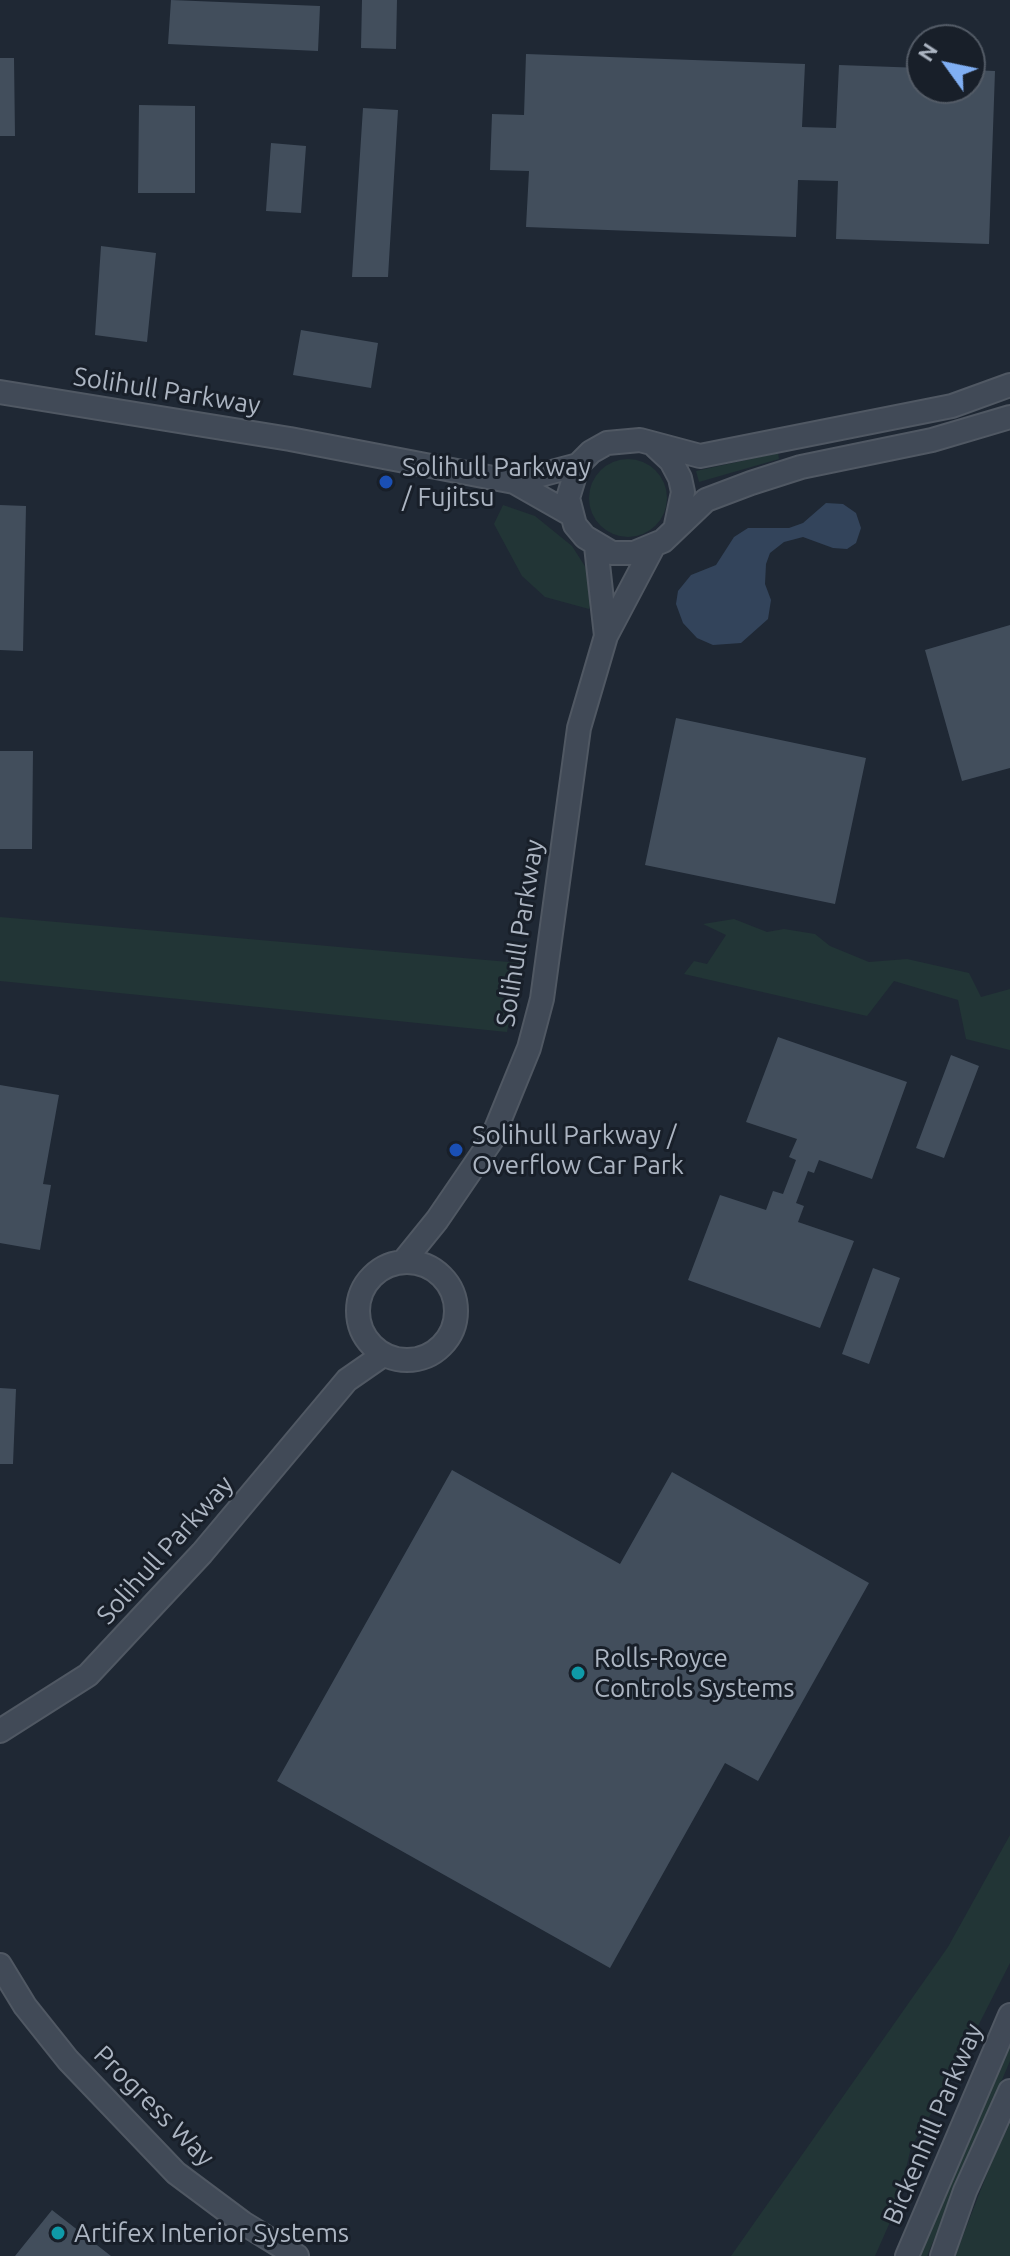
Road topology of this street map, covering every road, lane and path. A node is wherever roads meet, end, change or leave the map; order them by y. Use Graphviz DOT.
graph roads {
  1 [pos="1010,385"];
  2 [pos="0,392"];
  3 [pos="1010,417"];
  4 [pos="656,447"];
  5 [pos="578,465"];
  6 [pos="514,482"];
  7 [pos="572,515"];
  8 [pos="676,525"];
  9 [pos="596,546"];
  10 [pos="653,547"];
  11 [pos="606,636"];
  12 [pos="437,1220"];
  13 [pos="403,1262"];
  14 [pos="443,1277"];
  15 [pos="365,1336"];
  16 [pos="383,1355"];
  17 [pos="347,1380"];
  18 [pos="0,1731"];
  19 [pos="0,1965"];
  20 [pos="1010,2015"];
  21 [pos="1010,2091"];
  22 [pos="297,2256"];
  23 [pos="907,2256"];
  24 [pos="942,2256"];
  1 -- 4 [label="street"];
  2 -- 6 [label="street, Solihull Parkway"];
  3 -- 8 [label="street"];
  4 -- 5 [label="street"];
  4 -- 8 [label="street"];
  5 -- 6 [label="street"];
  5 -- 7 [label="street"];
  6 -- 7 [label="street"];
  7 -- 9 [label="street"];
  8 -- 10 [label="street"];
  9 -- 10 [label="street"];
  9 -- 11 [label="street"];
  10 -- 11 [label="street"];
  11 -- 12 [label="street, Solihull Parkway"];
  12 -- 13 [label="street, Solihull Parkway"];
  12 -- 14 [label="street"];
  13 -- 14 [label="street"];
  13 -- 15 [label="street"];
  14 -- 16 [label="street"];
  15 -- 16 [label="street"];
  15 -- 17 [label="street, Solihull Parkway"];
  16 -- 17 [label="street, Solihull Parkway"];
  17 -- 18 [label="street, Solihull Parkway"];
  19 -- 22 [label="street, Progress Way"];
  20 -- 23 [label="street, Bickenhill Parkway"];
  21 -- 24 [label="street"];
}
